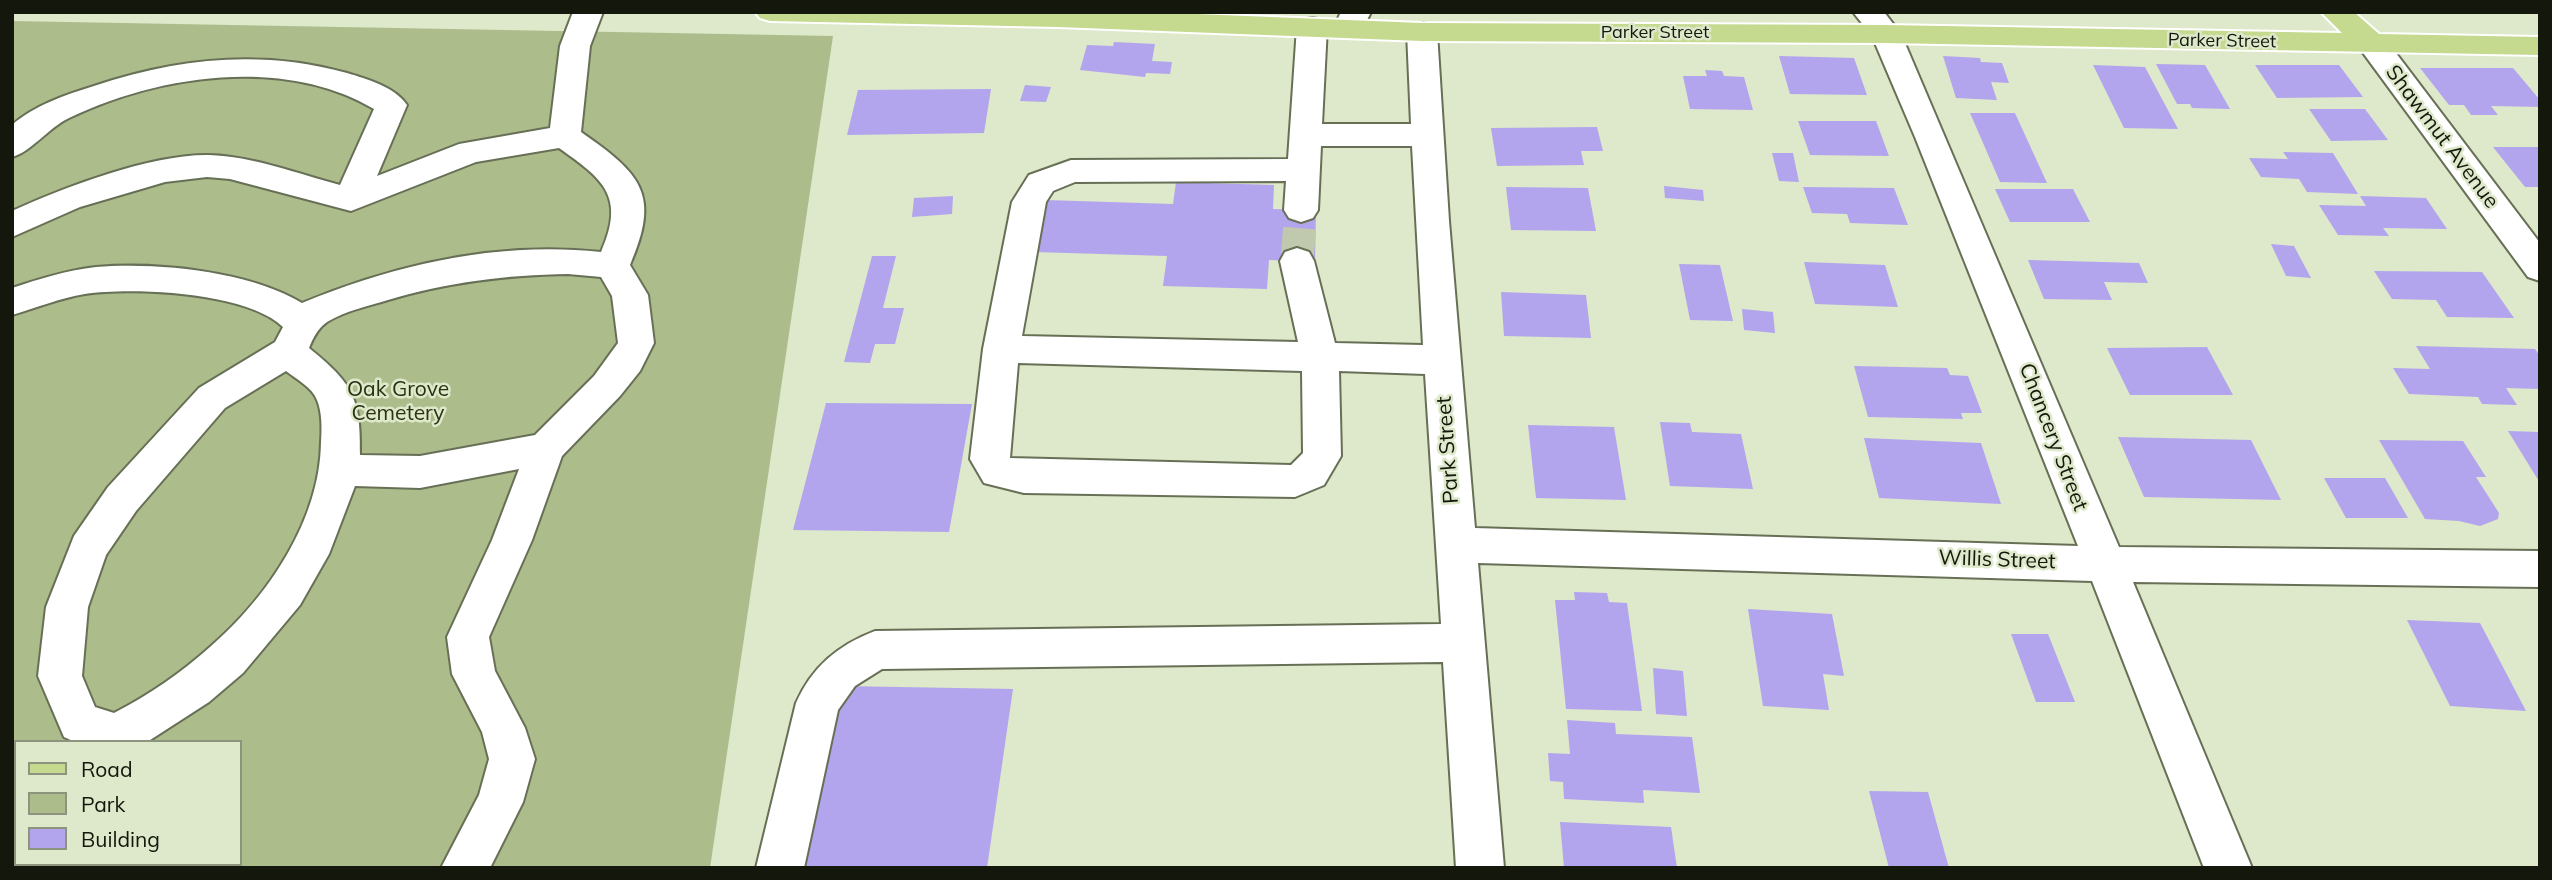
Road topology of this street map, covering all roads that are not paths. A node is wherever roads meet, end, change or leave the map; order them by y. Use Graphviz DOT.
graph roads {
  1 [pos="588,12"];
  2 [pos="770,12"];
  3 [pos="2336,12"];
  4 [pos="1058,15"];
  5 [pos="1352,21"];
  6 [pos="1877,23"];
  7 [pos="1312,27"];
  8 [pos="1422,32"];
  9 [pos="2372,43"];
  10 [pos="2540,46"];
  11 [pos="1306,135"];
  12 [pos="1427,135"];
  13 [pos="565,136"];
  14 [pos="12,146"];
  15 [pos="1304,170"];
  16 [pos="351,199"];
  17 [pos="1301,210"];
  18 [pos="12,225"];
  19 [pos="1297,261"];
  20 [pos="612,267"];
  21 [pos="2540,268"];
  22 [pos="12,302"];
  23 [pos="295,338"];
  24 [pos="1001,349"];
  25 [pos="1320,357"];
  26 [pos="1442,360"];
  27 [pos="546,448"];
  28 [pos="340,470"];
  29 [pos="1454,545"];
  30 [pos="2103,564"];
  31 [pos="2540,569"];
  32 [pos="1462,643"];
  33 [pos="116,739"];
  34 [pos="465,868"];
  35 [pos="780,868"];
  36 [pos="1480,868"];
  37 [pos="2228,868"];
  1 -- 13 [label="street"];
  2 -- 4 [label="main road, Parker Street"];
  3 -- 9 [label="main road, Shawmut Avenue"];
  4 -- 7 [label="main road, Parker Street"];
  5 -- 7 [label="main road, Parker Street"];
  5 -- 8 [label="main road, Parker Street"];
  6 -- 8 [label="main road, Parker Street"];
  6 -- 9 [label="main road, Parker Street"];
  6 -- 30 [label="street, Chancery Street"];
  7 -- 11 [label="street"];
  8 -- 12 [label="street, Park Street"];
  9 -- 10 [label="main road, Parker Street"];
  9 -- 21 [label="street, Shawmut Avenue"];
  11 -- 12 [label="street"];
  11 -- 15 [label="street"];
  12 -- 26 [label="street, Park Street"];
  13 -- 16 [label="street"];
  13 -- 20 [label="street"];
  14 -- 16 [label="street"];
  15 -- 17 [label="street"];
  15 -- 24 [label="street"];
  16 -- 18 [label="street"];
  19 -- 25 [label="street"];
  20 -- 23 [label="street"];
  20 -- 27 [label="street"];
  22 -- 23 [label="street"];
  23 -- 28 [label="street"];
  23 -- 33 [label="street"];
  24 -- 25 [label="street"];
  24 -- 25 [label="street"];
  25 -- 26 [label="street"];
  26 -- 29 [label="street, Park Street"];
  27 -- 28 [label="street"];
  27 -- 34 [label="street"];
  28 -- 33 [label="street"];
  29 -- 30 [label="street, Willis Street"];
  29 -- 32 [label="street, Park Street"];
  30 -- 31 [label="street, Willis Street"];
  30 -- 37 [label="street, Chancery Street"];
  32 -- 35 [label="street"];
  32 -- 36 [label="street, Park Street"];
}
